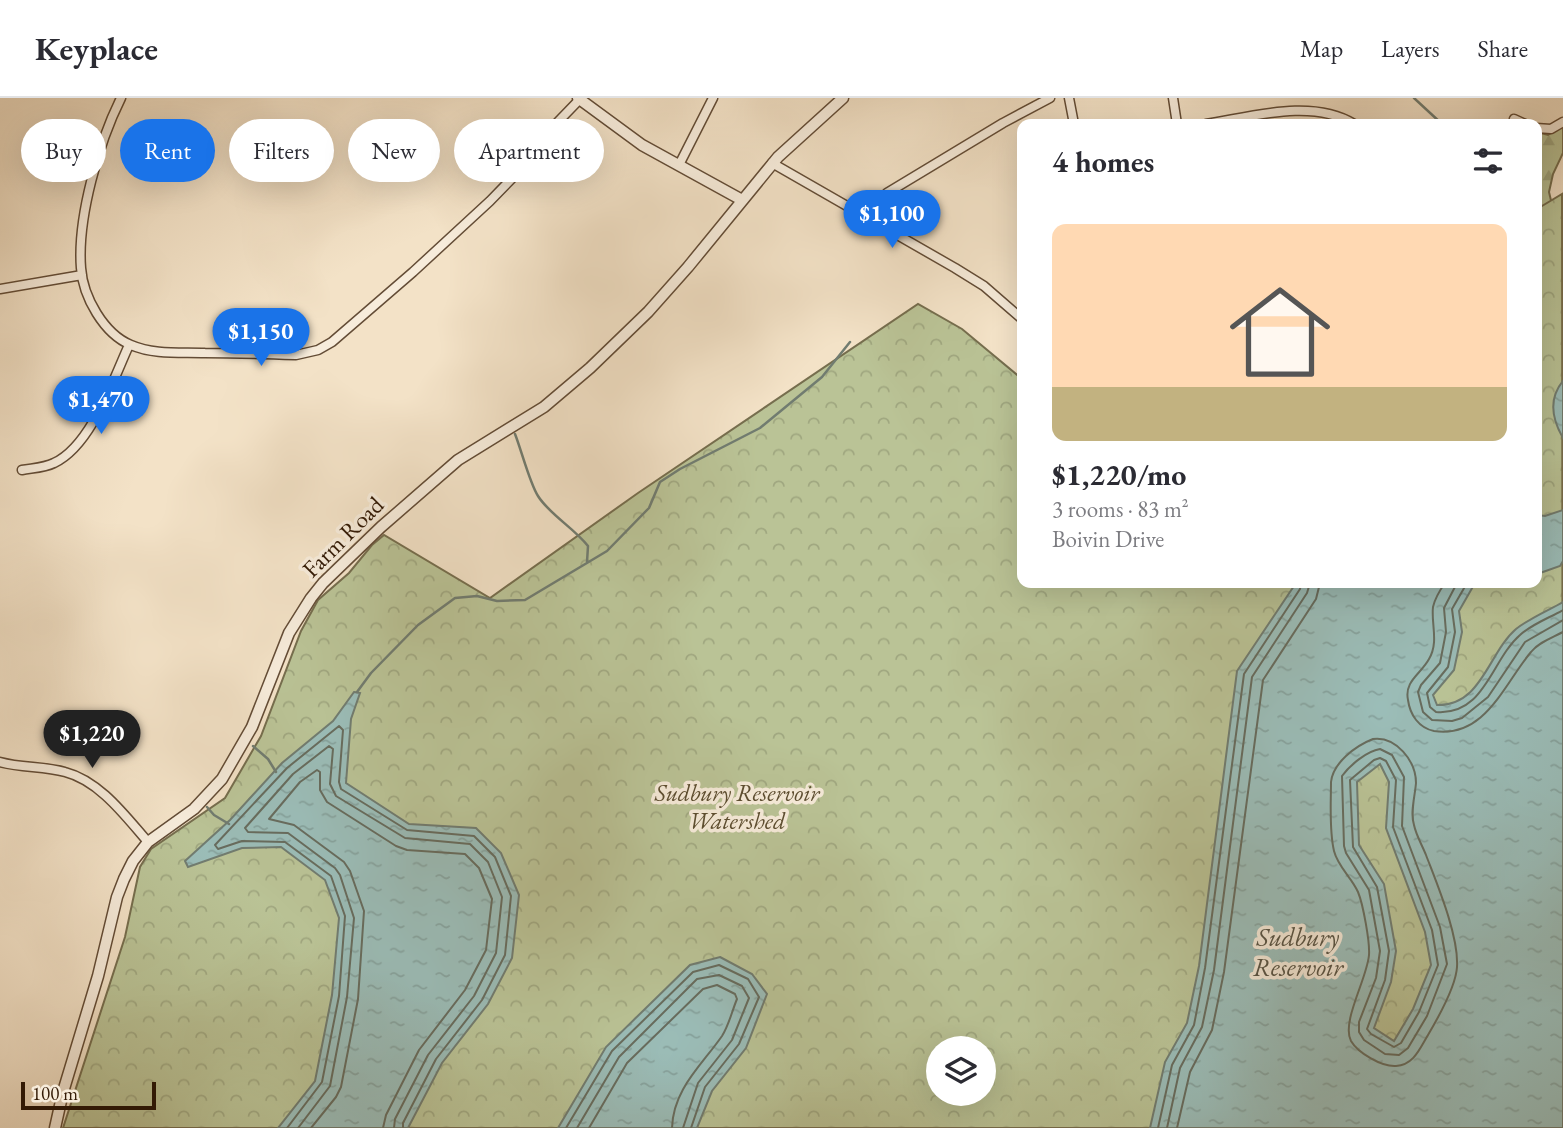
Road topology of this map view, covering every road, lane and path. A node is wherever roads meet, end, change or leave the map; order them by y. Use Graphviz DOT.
graph roads {
  1 [pos="121,98"];
  2 [pos="579,98"];
  3 [pos="713,98"];
  4 [pos="843,98"];
  5 [pos="1050,98"];
  6 [pos="1069,98"];
  7 [pos="1172,98"];
  8 [pos="1072,119"];
  9 [pos="1176,119"];
  10 [pos="1240,119"];
  11 [pos="1346,119"];
  12 [pos="1563,122"];
  13 [pos="1542,128"];
  14 [pos="772,163"];
  15 [pos="679,165"];
  16 [pos="742,200"];
  17 [pos="865,217"];
  18 [pos="82,275"];
  19 [pos="0,289"];
  20 [pos="1017,314"];
  21 [pos="130,345"];
  22 [pos="22,470"];
  23 [pos="0,762"];
  24 [pos="148,842"];
  25 [pos="55,1128"];
  1 -- 18 [label="street"];
  2 -- 15 [label="street"];
  2 -- 21 [label="street"];
  3 -- 15 [label="street"];
  4 -- 14 [label="street, Farm Road"];
  5 -- 17 [label="street"];
  6 -- 8 [label="street"];
  7 -- 9 [label="street"];
  10 -- 11 [label="street"];
  12 -- 13 [label="street"];
  14 -- 16 [label="street, Farm Road"];
  14 -- 17 [label="street"];
  15 -- 16 [label="street"];
  16 -- 24 [label="street, Farm Road"];
  17 -- 20 [label="street"];
  18 -- 19 [label="street"];
  18 -- 21 [label="street"];
  21 -- 22 [label="street"];
  23 -- 24 [label="street"];
  24 -- 25 [label="street, Farm Road"];
}
